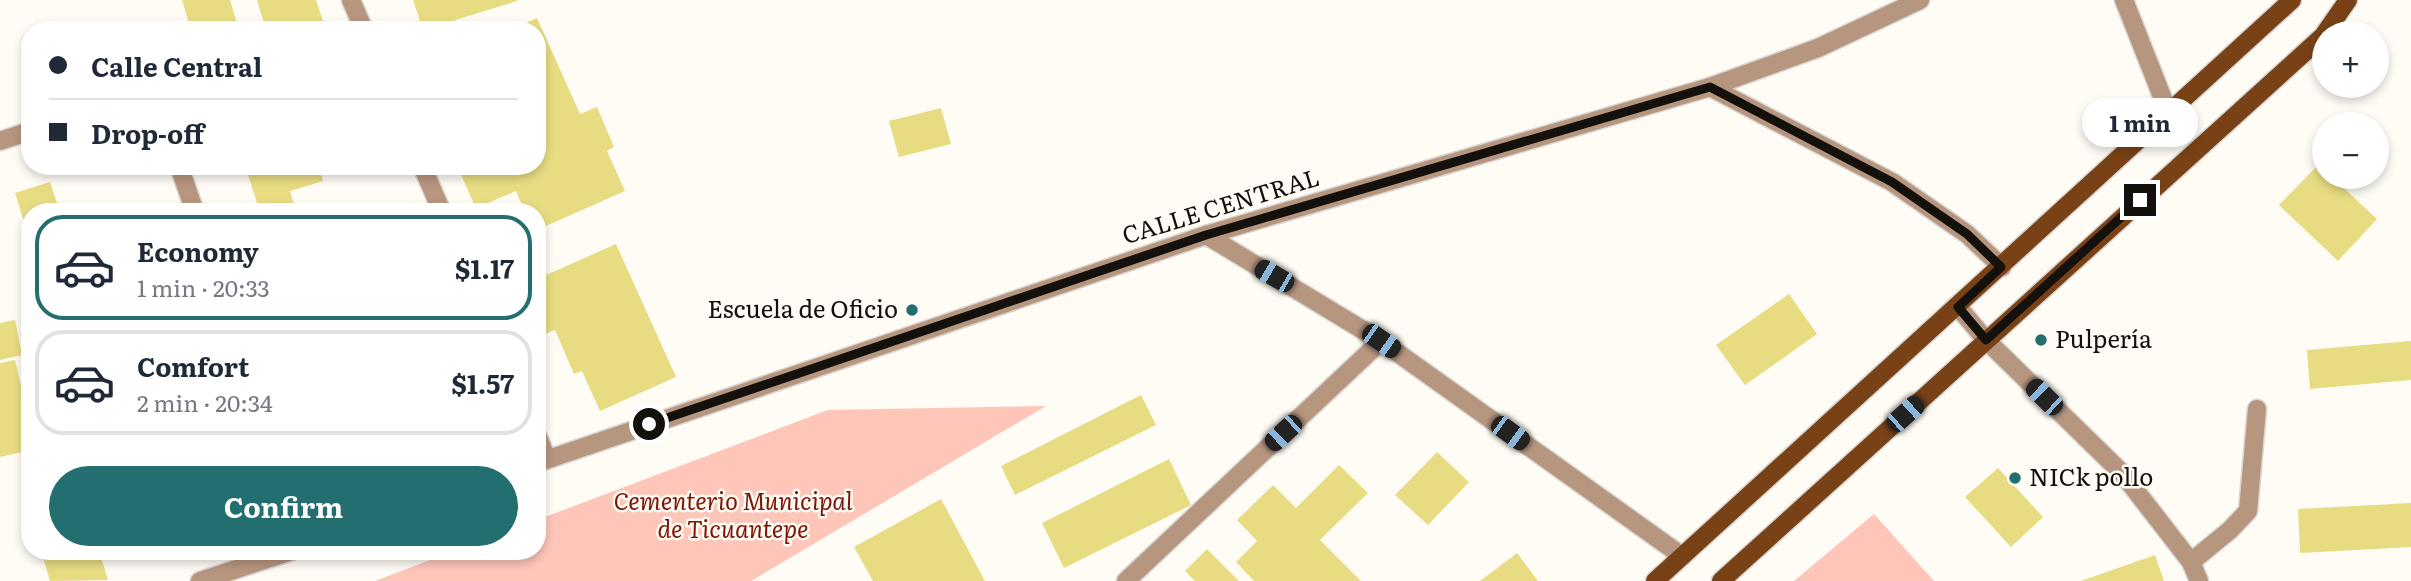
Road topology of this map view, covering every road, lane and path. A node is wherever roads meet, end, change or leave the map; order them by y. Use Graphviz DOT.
graph roads {
  1 [pos="351,0"];
  2 [pos="1920,0"];
  3 [pos="2124,0"];
  4 [pos="2292,0"];
  5 [pos="2348,0"];
  6 [pos="358,21"];
  7 [pos="2334,21"];
  8 [pos="2312,46"];
  9 [pos="1710,87"];
  10 [pos="2169,114"];
  11 [pos="21,134"];
  12 [pos="0,141"];
  13 [pos="182,175"];
  14 [pos="426,175"];
  15 [pos="192,203"];
  16 [pos="438,203"];
  17 [pos="1206,235"];
  18 [pos="2001,267"];
  19 [pos="1958,307"];
  20 [pos="1986,340"];
  21 [pos="1381,341"];
  22 [pos="2257,409"];
  23 [pos="546,460"];
  24 [pos="1682,556"];
  25 [pos="264,560"];
  26 [pos="2191,562"];
  27 [pos="200,581"];
  28 [pos="1126,581"];
  29 [pos="1655,581"];
  30 [pos="1721,581"];
  31 [pos="2199,581"];
  1 -- 6 [label="street"];
  2 -- 9 [label="street, CALLE CENTRAL"];
  3 -- 10 [label="street"];
  4 -- 10 [label="main road"];
  5 -- 7 [label="main road"];
  8 -- 20 [label="main road"];
  9 -- 17 [label="street, CALLE CENTRAL"];
  9 -- 18 [label="street"];
  10 -- 18 [label="main road"];
  11 -- 12 [label="street"];
  13 -- 15 [label="street"];
  14 -- 16 [label="street"];
  17 -- 21 [label="street"];
  17 -- 23 [label="street, CALLE CENTRAL"];
  18 -- 19 [label="main road"];
  19 -- 20 [label="street"];
  19 -- 24 [label="main road"];
  20 -- 26 [label="street"];
  20 -- 30 [label="main road"];
  21 -- 24 [label="street"];
  21 -- 28 [label="street"];
  22 -- 26 [label="street"];
  24 -- 29 [label="main road"];
  25 -- 27 [label="street"];
  26 -- 31 [label="street"];
}
